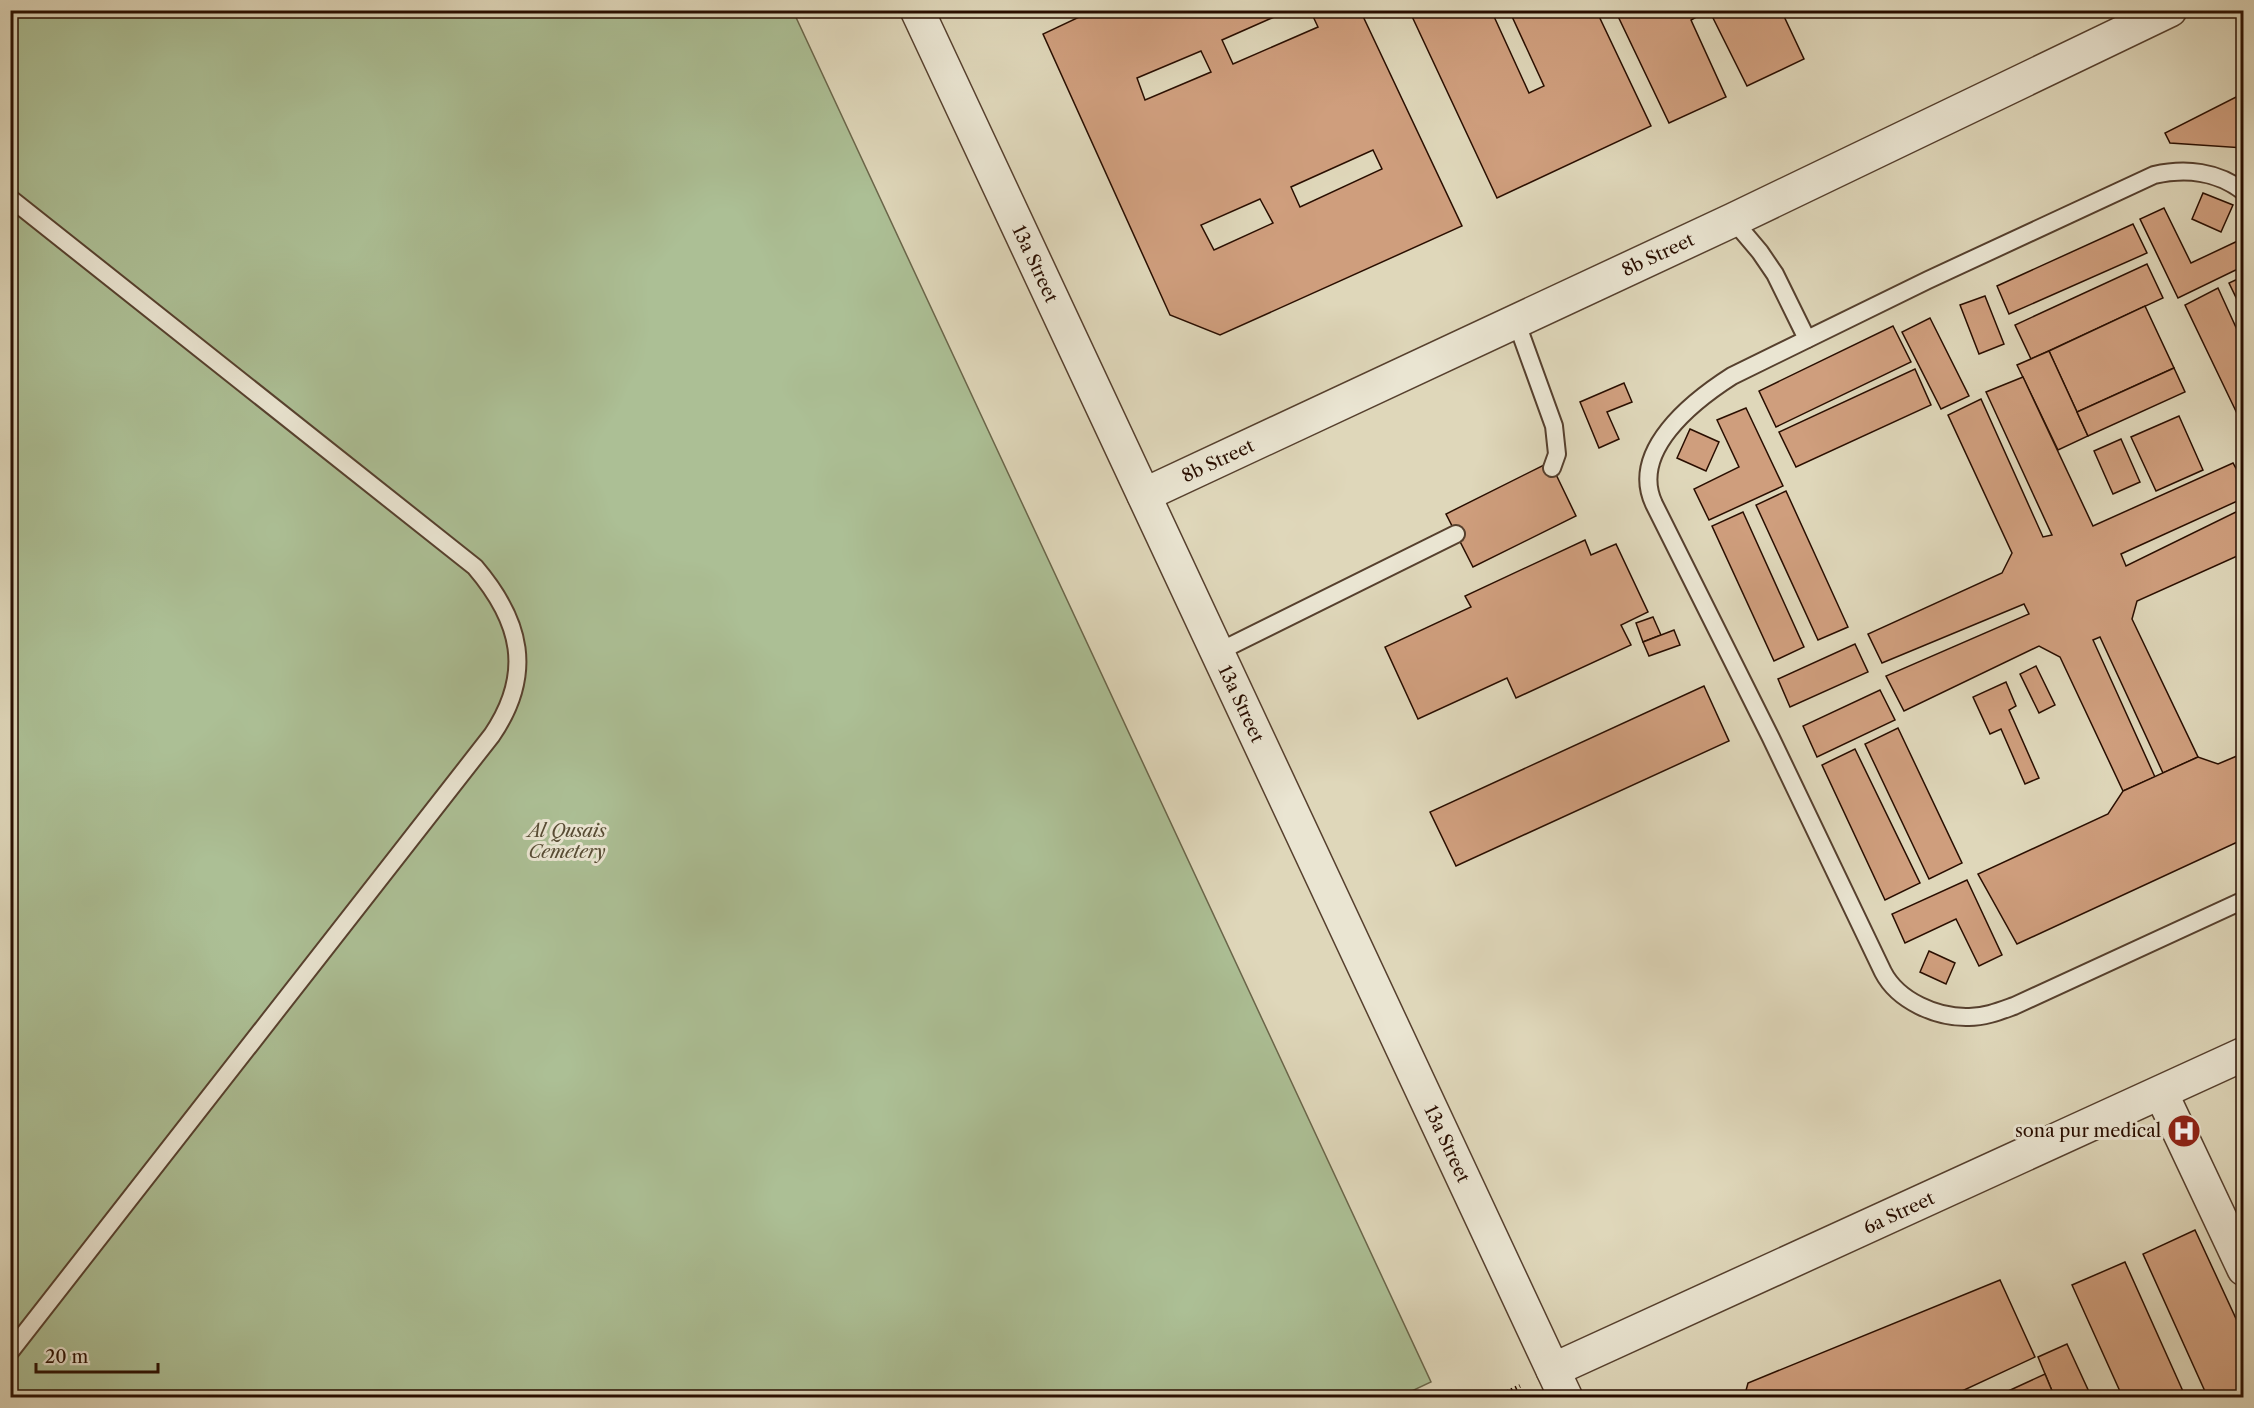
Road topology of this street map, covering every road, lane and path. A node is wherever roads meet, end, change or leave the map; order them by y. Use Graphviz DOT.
graph roads {
  1 [pos="916,10"];
  2 [pos="2170,10"];
  3 [pos="2244,192"];
  4 [pos="10,198"];
  5 [pos="1733,220"];
  6 [pos="1516,321"];
  7 [pos="1807,339"];
  8 [pos="1552,468"];
  9 [pos="1144,495"];
  10 [pos="1456,534"];
  11 [pos="1216,653"];
  12 [pos="2244,900"];
  13 [pos="2244,1054"];
  14 [pos="2161,1093"];
  15 [pos="2244,1269"];
  16 [pos="10,1352"];
  17 [pos="1559,1384"];
  1 -- 9 [label="street, 13a Street"];
  2 -- 5 [label="street, 8b Street"];
  3 -- 7 [label="lane"];
  4 -- 16 [label="lane"];
  5 -- 6 [label="street, 8b Street"];
  5 -- 7 [label="lane"];
  6 -- 8 [label="lane"];
  6 -- 9 [label="street, 8b Street"];
  7 -- 12 [label="lane"];
  9 -- 11 [label="street, 13a Street"];
  10 -- 11 [label="lane"];
  11 -- 17 [label="street, 13a Street"];
  13 -- 14 [label="street, 6a Street"];
  14 -- 15 [label="street"];
  14 -- 17 [label="street, 6a Street"];
}
